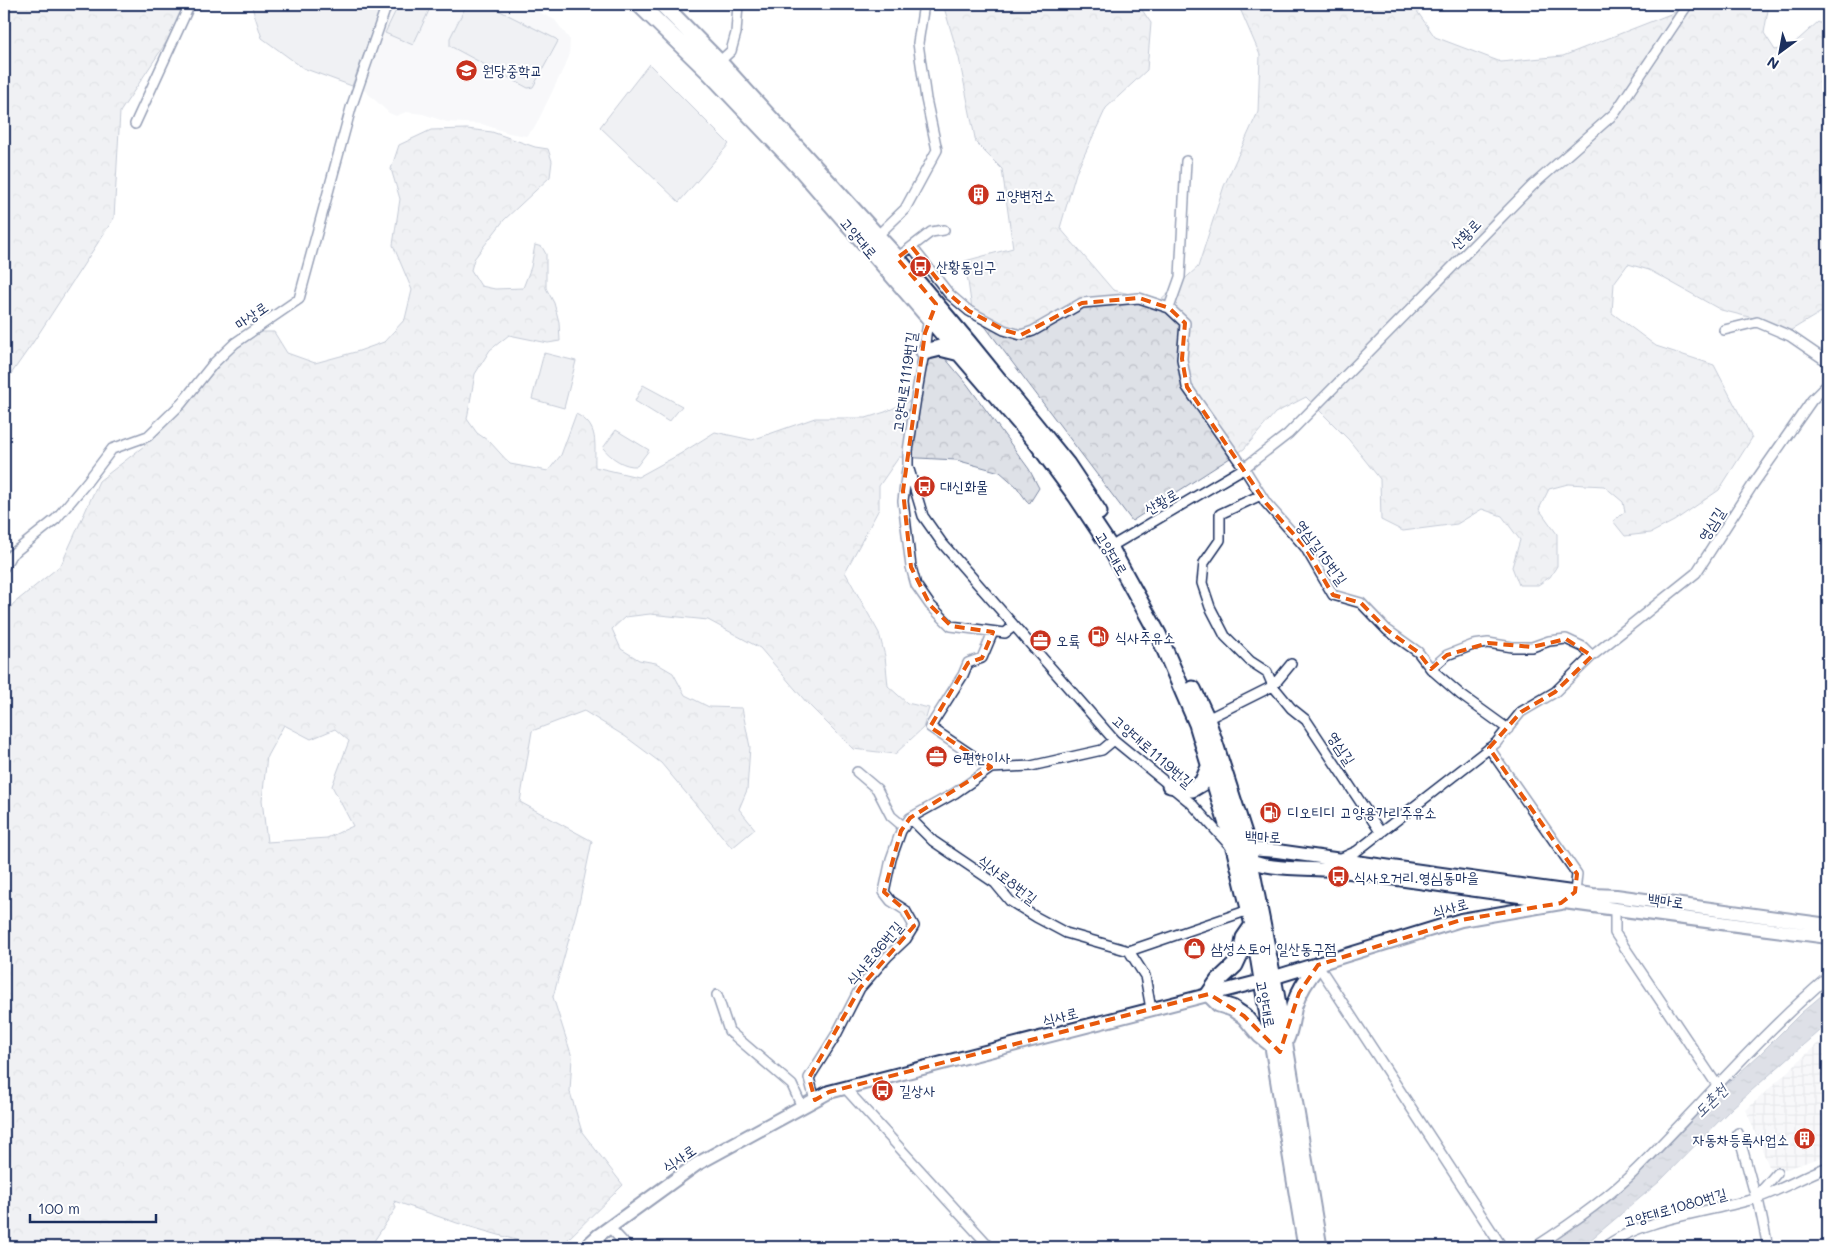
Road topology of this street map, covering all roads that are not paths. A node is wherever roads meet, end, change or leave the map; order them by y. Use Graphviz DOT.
graph roads {
  1 [pos="190,4"];
  2 [pos="387,4"];
  3 [pos="639,4"];
  4 [pos="662,4"];
  5 [pos="738,4"];
  6 [pos="924,4"];
  7 [pos="1688,5"];
  8 [pos="719,62"];
  9 [pos="135,124"];
  10 [pos="1186,161"];
  11 [pos="944,230"];
  12 [pos="877,236"];
  13 [pos="912,246"];
  14 [pos="897,258"];
  15 [pos="936,304"];
  16 [pos="1169,308"];
  17 [pos="929,319"];
  18 [pos="1724,330"];
  19 [pos="924,352"];
  20 [pos="960,353"];
  21 [pos="1828,362"];
  22 [pos="1828,384"];
  23 [pos="908,466"];
  24 [pos="1244,468"];
  25 [pos="1261,495"];
  26 [pos="1117,543"];
  27 [pos="4,567"];
  28 [pos="1014,626"];
  29 [pos="993,632"];
  30 [pos="1592,656"];
  31 [pos="1291,664"];
  32 [pos="1432,669"];
  33 [pos="1273,686"];
  34 [pos="1207,719"];
  35 [pos="1508,729"];
  36 [pos="1114,740"];
  37 [pos="1489,748"];
  38 [pos="1209,767"];
  39 [pos="991,768"];
  40 [pos="857,772"];
  41 [pos="1170,785"];
  42 [pos="910,818"];
  43 [pos="904,827"];
  44 [pos="1381,832"];
  45 [pos="1244,854"];
  46 [pos="1336,860"];
  47 [pos="1575,892"];
  48 [pos="1561,903"];
  49 [pos="1249,910"];
  50 [pos="1615,910"];
  51 [pos="1253,925"];
  52 [pos="1828,925"];
  53 [pos="1828,937"];
  54 [pos="1129,951"];
  55 [pos="1318,965"];
  56 [pos="1267,979"];
  57 [pos="1827,979"];
  58 [pos="1209,994"];
  59 [pos="717,995"];
  60 [pos="1152,1009"];
  61 [pos="1279,1045"];
  62 [pos="1716,1086"];
  63 [pos="845,1088"];
  64 [pos="815,1100"];
  65 [pos="802,1107"];
  66 [pos="1738,1133"];
  67 [pos="1828,1167"];
  68 [pos="1777,1173"];
  69 [pos="1756,1198"];
  70 [pos="610,1228"];
  71 [pos="586,1247"];
  72 [pos="628,1247"];
  73 [pos="990,1247"];
  74 [pos="1306,1247"];
  75 [pos="1319,1247"];
  76 [pos="1502,1247"];
  77 [pos="1535,1247"];
  78 [pos="1605,1247"];
  79 [pos="1768,1247"];
  1 -- 9 [label="street"];
  2 -- 27 [label="street, 마상로"];
  3 -- 17 [label="main road, 고양대로"];
  4 -- 8 [label="main road, 고양대로"];
  5 -- 8 [label="street"];
  6 -- 12 [label="street, 고양대로"];
  7 -- 24 [label="street, 산황로"];
  8 -- 12 [label="main road, 고양대로"];
  10 -- 16 [label="street"];
  11 -- 13 [label="street, 고양대로"];
  12 -- 14 [label="main road, 고양대로"];
  13 -- 14 [label="street, 고양대로"];
  13 -- 16 [label="street"];
  14 -- 15 [label="main road, 고양대로"];
  15 -- 17 [label="street, 고양대로1119번길"];
  15 -- 26 [label="main road, 고양대로"];
  16 -- 24 [label="street"];
  17 -- 19 [label="street, 고양대로1119번길"];
  17 -- 20 [label="main road, 고양대로"];
  18 -- 21 [label="street"];
  19 -- 20 [label="main road"];
  19 -- 23 [label="street, 고양대로1119번길"];
  20 -- 38 [label="main road, 고양대로"];
  22 -- 30 [label="street, 영심길"];
  23 -- 28 [label="street, 고양대로1119번길"];
  23 -- 29 [label="street, 고양대로1119번길"];
  24 -- 25 [label="street, 영심길15번길"];
  24 -- 26 [label="street, 산황로"];
  25 -- 32 [label="street, 영심길15번길"];
  25 -- 33 [label="street, 영심길"];
  26 -- 34 [label="main road, 고양대로"];
  28 -- 29 [label="street, 고양대로1119번길"];
  28 -- 36 [label="street, 고양대로1119번길"];
  29 -- 39 [label="street"];
  30 -- 32 [label="street"];
  30 -- 35 [label="street, 영심길"];
  31 -- 33 [label="street"];
  32 -- 35 [label="street, 영심길15번길"];
  33 -- 34 [label="street"];
  33 -- 44 [label="street, 영심길"];
  34 -- 45 [label="main road, 고양대로"];
  35 -- 37 [label="street, 영심길"];
  36 -- 39 [label="street"];
  36 -- 41 [label="street, 고양대로1119번길"];
  37 -- 44 [label="street, 영심길"];
  37 -- 47 [label="street"];
  38 -- 41 [label="main road"];
  38 -- 45 [label="main road, 고양대로"];
  39 -- 42 [label="street, 식사로36번길"];
  40 -- 43 [label="street"];
  41 -- 45 [label="street, 고양대로1119번길"];
  42 -- 43 [label="street, 식사로36번길"];
  42 -- 54 [label="street, 식사로8번길"];
  43 -- 64 [label="street, 식사로36번길"];
  44 -- 46 [label="street, 영심길"];
  45 -- 46 [label="main road, 백마로"];
  45 -- 48 [label="main road, 백마로"];
  45 -- 49 [label="main road, 고양대로"];
  45 -- 56 [label="main road, 고양대로"];
  46 -- 47 [label="main road, 백마로"];
  47 -- 48 [label="main road, 식사로"];
  47 -- 52 [label="main road, 백마로"];
  48 -- 50 [label="main road, 백마로"];
  48 -- 55 [label="main road, 식사로"];
  49 -- 51 [label="main road, 고양대로"];
  49 -- 54 [label="street"];
  50 -- 53 [label="main road, 백마로"];
  50 -- 62 [label="street"];
  51 -- 56 [label="main road, 고양대로"];
  51 -- 58 [label="main road"];
  54 -- 60 [label="street"];
  55 -- 56 [label="main road, 식사로"];
  55 -- 61 [label="main road"];
  55 -- 76 [label="street"];
  56 -- 58 [label="main road, 식사로"];
  56 -- 61 [label="main road, 고양대로"];
  57 -- 62 [label="street"];
  58 -- 60 [label="main road, 식사로"];
  58 -- 61 [label="main road"];
  59 -- 65 [label="street"];
  60 -- 63 [label="main road, 식사로"];
  61 -- 74 [label="main road, 고양대로"];
  61 -- 75 [label="main road, 고양대로"];
  62 -- 77 [label="street"];
  63 -- 64 [label="main road, 식사로"];
  63 -- 73 [label="street"];
  64 -- 65 [label="main road, 식사로"];
  65 -- 70 [label="main road, 식사로"];
  66 -- 69 [label="street"];
  67 -- 69 [label="street, 고양대로1080번길"];
  68 -- 69 [label="street"];
  69 -- 78 [label="street, 고양대로1080번길"];
  69 -- 79 [label="street"];
  70 -- 71 [label="main road, 식사로"];
  70 -- 72 [label="street"];
}
